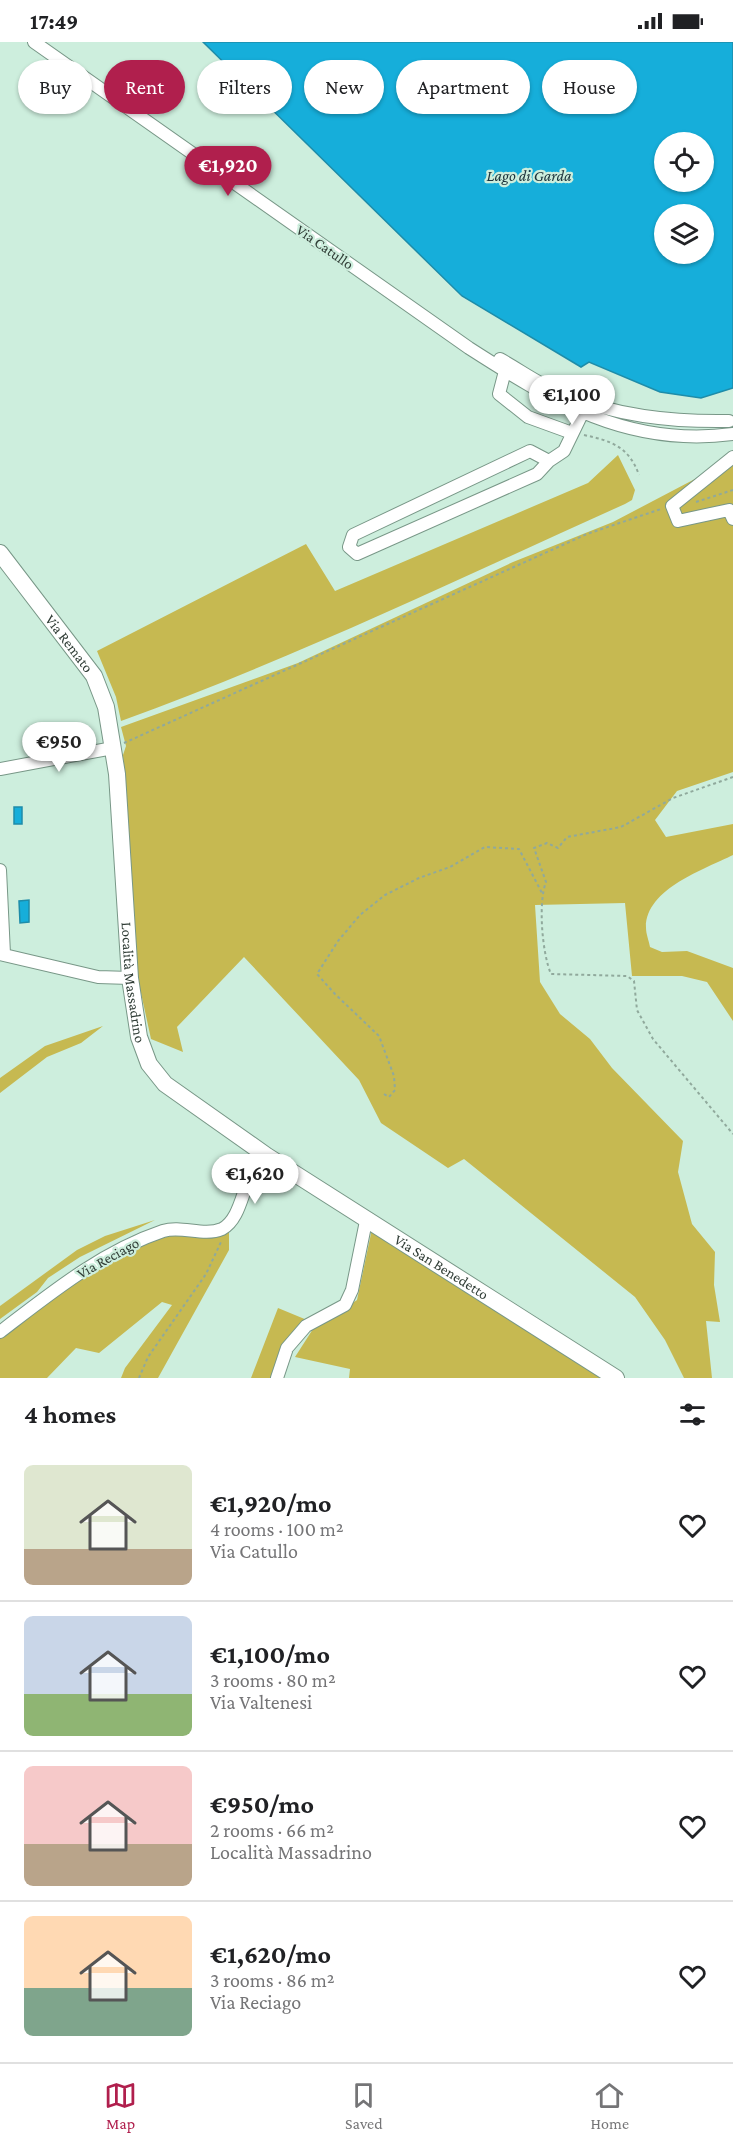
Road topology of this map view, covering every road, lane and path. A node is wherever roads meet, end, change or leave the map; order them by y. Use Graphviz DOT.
graph roads {
  1 [pos="34,42"];
  2 [pos="454,329"];
  3 [pos="488,356"];
  4 [pos="505,371"];
  5 [pos="582,414"];
  6 [pos="729,421"];
  7 [pos="572,433"];
  8 [pos="733,434"];
  9 [pos="733,457"];
  10 [pos="549,461"];
  11 [pos="639,475"];
  12 [pos="733,490"];
  13 [pos="683,496"];
  14 [pos="672,506"];
  15 [pos="733,519"];
  16 [pos="0,553"];
  17 [pos="113,748"];
  18 [pos="0,769"];
  19 [pos="733,777"];
  20 [pos="0,870"];
  21 [pos="542,893"];
  22 [pos="2,954"];
  23 [pos="130,978"];
  24 [pos="384,1094"];
  25 [pos="733,1134"];
  26 [pos="265,1158"];
  27 [pos="367,1223"];
  28 [pos="222,1228"];
  29 [pos="0,1332"];
  30 [pos="139,1378"];
  31 [pos="277,1378"];
  32 [pos="616,1378"];
  1 -- 3 [label="street, Via Catullo"];
  2 -- 3 [label="street"];
  3 -- 4 [label="street"];
  3 -- 6 [label="street"];
  4 -- 5 [label="street"];
  4 -- 7 [label="street"];
  5 -- 7 [label="street"];
  5 -- 8 [label="street"];
  7 -- 10 [label="street"];
  7 -- 11 [label="path"];
  9 -- 13 [label="street"];
  10 -- 10 [label="street"];
  12 -- 13 [label="path"];
  13 -- 14 [label="street"];
  14 -- 15 [label="street"];
  14 -- 17 [label="path"];
  16 -- 17 [label="main road, Via Remato"];
  17 -- 18 [label="street"];
  17 -- 23 [label="main road, Località Massadrino"];
  19 -- 21 [label="path"];
  20 -- 22 [label="street"];
  21 -- 24 [label="path"];
  21 -- 25 [label="path"];
  22 -- 23 [label="street"];
  23 -- 26 [label="main road, Località Massadrino"];
  26 -- 27 [label="main road, Via San Benedetto"];
  26 -- 28 [label="street"];
  27 -- 31 [label="street"];
  27 -- 32 [label="main road, Via San Benedetto"];
  28 -- 29 [label="street, Via Reciago"];
  28 -- 30 [label="path"];
}
